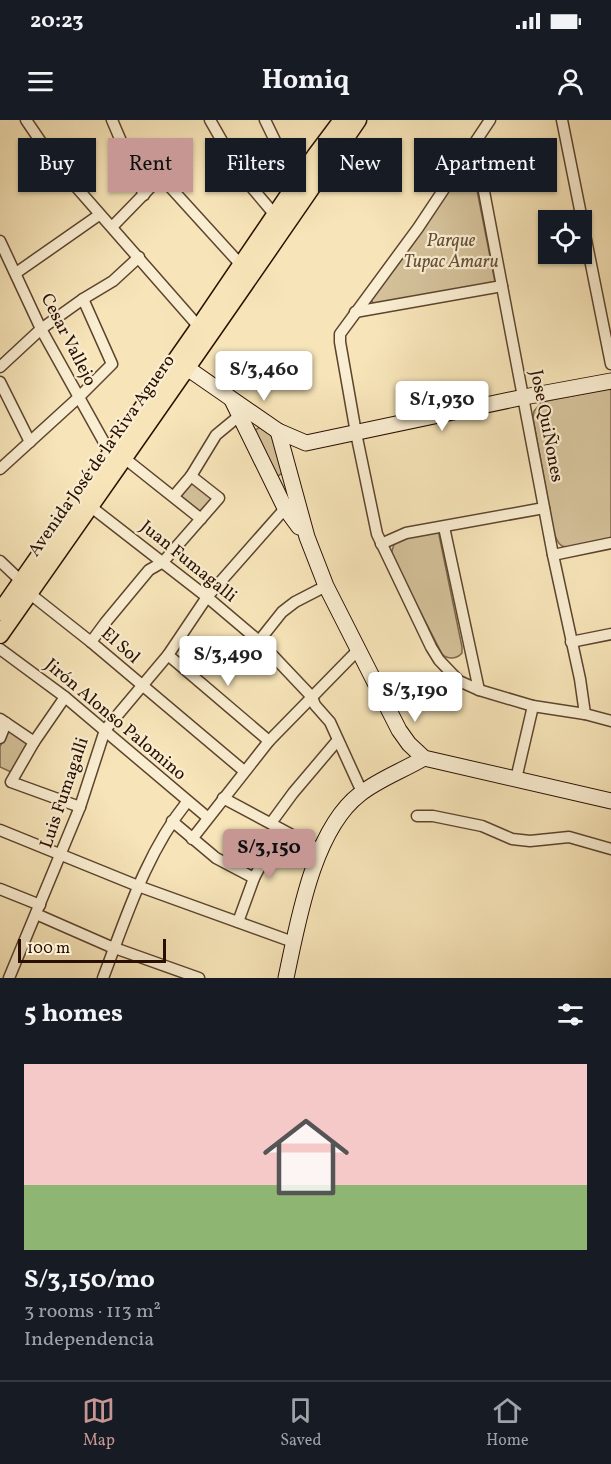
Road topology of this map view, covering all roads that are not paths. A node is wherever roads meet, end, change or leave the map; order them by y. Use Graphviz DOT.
graph roads {
  1 [pos="26,120"];
  2 [pos="112,120"];
  3 [pos="210,120"];
  4 [pos="265,120"];
  5 [pos="342,120"];
  6 [pos="358,120"];
  7 [pos="490,120"];
  8 [pos="562,120"];
  9 [pos="274,138"];
  10 [pos="479,138"];
  11 [pos="306,170"];
  12 [pos="147,192"];
  13 [pos="175,192"];
  14 [pos="291,192"];
  15 [pos="442,192"];
  16 [pos="484,192"];
  17 [pos="144,195"];
  18 [pos="99,214"];
  19 [pos="275,215"];
  20 [pos="112,227"];
  21 [pos="0,241"];
  22 [pos="139,257"];
  23 [pos="241,265"];
  24 [pos="16,273"];
  25 [pos="502,286"];
  26 [pos="82,299"];
  27 [pos="355,312"];
  28 [pos="199,327"];
  29 [pos="41,329"];
  30 [pos="182,364"];
  31 [pos="611,364"];
  32 [pos="0,367"];
  33 [pos="611,381"];
  34 [pos="0,382"];
  35 [pos="79,397"];
  36 [pos="524,397"];
  37 [pos="231,399"];
  38 [pos="239,416"];
  39 [pos="278,432"];
  40 [pos="356,434"];
  41 [pos="30,442"];
  42 [pos="117,455"];
  43 [pos="0,469"];
  44 [pos="290,474"];
  45 [pos="191,476"];
  46 [pos="271,479"];
  47 [pos="174,496"];
  48 [pos="290,503"];
  49 [pos="90,506"];
  50 [pos="544,508"];
  51 [pos="201,519"];
  52 [pos="444,526"];
  53 [pos="611,543"];
  54 [pos="381,544"];
  55 [pos="553,555"];
  56 [pos="0,561"];
  57 [pos="163,562"];
  58 [pos="326,586"];
  59 [pos="25,587"];
  60 [pos="207,597"];
  61 [pos="0,612"];
  62 [pos="611,633"];
  63 [pos="0,635"];
  64 [pos="259,641"];
  65 [pos="91,642"];
  66 [pos="571,642"];
  67 [pos="0,650"];
  68 [pos="358,650"];
  69 [pos="168,655"];
  70 [pos="143,687"];
  71 [pos="479,690"];
  72 [pos="65,697"];
  73 [pos="312,697"];
  74 [pos="533,706"];
  75 [pos="585,714"];
  76 [pos="3,721"];
  77 [pos="611,721"];
  78 [pos="105,730"];
  79 [pos="0,738"];
  80 [pos="269,741"];
  81 [pos="338,741"];
  82 [pos="34,742"];
  83 [pos="424,758"];
  84 [pos="244,771"];
  85 [pos="516,779"];
  86 [pos="362,792"];
  87 [pos="224,798"];
  88 [pos="611,801"];
  89 [pos="187,802"];
  90 [pos="80,807"];
  91 [pos="417,816"];
  92 [pos="207,818"];
  93 [pos="171,821"];
  94 [pos="275,826"];
  95 [pos="0,830"];
  96 [pos="192,838"];
  97 [pos="611,849"];
  98 [pos="320,850"];
  99 [pos="61,855"];
  100 [pos="254,878"];
  101 [pos="138,886"];
  102 [pos="0,889"];
  103 [pos="38,910"];
  104 [pos="238,922"];
  105 [pos="294,942"];
  106 [pos="115,948"];
  107 [pos="284,974"];
  108 [pos="9,978"];
  109 [pos="103,978"];
  110 [pos="199,978"];
  1 -- 18 [label="street"];
  2 -- 17 [label="street"];
  3 -- 19 [label="street"];
  4 -- 9 [label="street"];
  5 -- 11 [label="main road, Avenida José de la Riva Aguero"];
  6 -- 30 [label="main road, Avenida José de la Riva Aguero"];
  7 -- 10 [label="street"];
  8 -- 31 [label="street"];
  12 -- 17 [label="street"];
  13 -- 23 [label="street"];
  14 -- 19 [label="main road, Avenida José de la Riva Aguero"];
  15 -- 27 [label="street"];
  16 -- 25 [label="street, Jose QuiÑones"];
  17 -- 20 [label="street"];
  18 -- 20 [label="street"];
  18 -- 24 [label="street"];
  19 -- 23 [label="main road, Avenida José de la Riva Aguero"];
  20 -- 22 [label="street"];
  21 -- 24 [label="street, Cesar Vallejo"];
  22 -- 26 [label="street"];
  22 -- 28 [label="street"];
  23 -- 28 [label="main road, Avenida José de la Riva Aguero"];
  24 -- 29 [label="street, Cesar Vallejo"];
  25 -- 27 [label="street"];
  25 -- 36 [label="street, Jose QuiÑones"];
  26 -- 29 [label="street"];
  26 -- 35 [label="street"];
  27 -- 40 [label="street"];
  28 -- 30 [label="main road, Avenida José de la Riva Aguero"];
  29 -- 32 [label="street"];
  29 -- 35 [label="street, Cesar Vallejo"];
  30 -- 37 [label="street"];
  30 -- 42 [label="main road, Avenida José de la Riva Aguero"];
  33 -- 36 [label="street"];
  34 -- 41 [label="street"];
  35 -- 41 [label="street"];
  35 -- 42 [label="street, Cesar Vallejo"];
  36 -- 40 [label="street"];
  36 -- 50 [label="street, Jose QuiÑones"];
  37 -- 38 [label="street"];
  37 -- 39 [label="street"];
  38 -- 45 [label="street"];
  38 -- 46 [label="street"];
  39 -- 40 [label="street"];
  39 -- 44 [label="street"];
  40 -- 54 [label="street"];
  41 -- 43 [label="street"];
  42 -- 47 [label="street"];
  42 -- 49 [label="main road, Avenida José de la Riva Aguero"];
  42 -- 59 [label="main road, Avenida José de la Riva Aguero"];
  44 -- 46 [label="street"];
  44 -- 48 [label="street"];
  45 -- 47 [label="street"];
  45 -- 51 [label="street"];
  46 -- 48 [label="street"];
  47 -- 51 [label="street"];
  48 -- 58 [label="street"];
  48 -- 60 [label="street, Luis Fumagalli"];
  49 -- 57 [label="street, Juan Fumagalli"];
  49 -- 59 [label="main road, Avenida José de la Riva Aguero"];
  50 -- 52 [label="street"];
  50 -- 55 [label="street, Jose QuiÑones"];
  51 -- 57 [label="street"];
  52 -- 54 [label="street"];
  52 -- 71 [label="street"];
  53 -- 55 [label="street"];
  54 -- 71 [label="street"];
  55 -- 66 [label="street, Jose QuiÑones"];
  56 -- 59 [label="street, El Sol"];
  57 -- 60 [label="street, Juan Fumagalli"];
  57 -- 65 [label="street"];
  58 -- 64 [label="street"];
  58 -- 68 [label="street"];
  59 -- 61 [label="main road, Avenida José de la Riva Aguero"];
  59 -- 63 [label="main road, Avenida José de la Riva Aguero"];
  59 -- 65 [label="street, El Sol"];
  60 -- 64 [label="street, Juan Fumagalli"];
  60 -- 69 [label="street, Luis Fumagalli"];
  62 -- 66 [label="street"];
  64 -- 73 [label="street, Juan Fumagalli"];
  65 -- 70 [label="street, El Sol"];
  66 -- 75 [label="street, Jose QuiÑones"];
  67 -- 72 [label="street, Jirón Alonso Palomino"];
  68 -- 73 [label="street"];
  68 -- 83 [label="street"];
  69 -- 70 [label="street, Luis Fumagalli"];
  69 -- 80 [label="street"];
  70 -- 78 [label="street, Luis Fumagalli"];
  70 -- 84 [label="street, El Sol"];
  71 -- 74 [label="street"];
  72 -- 78 [label="street, Jirón Alonso Palomino"];
  72 -- 82 [label="street"];
  73 -- 80 [label="street"];
  73 -- 81 [label="street, Juan Fumagalli"];
  74 -- 75 [label="street"];
  74 -- 85 [label="street"];
  75 -- 77 [label="street"];
  76 -- 79 [label="street"];
  76 -- 82 [label="street"];
  78 -- 89 [label="street, Jirón Alonso Palomino"];
  78 -- 90 [label="street, Luis Fumagalli"];
  80 -- 84 [label="street"];
  81 -- 86 [label="street, Juan Fumagalli"];
  81 -- 94 [label="street"];
  82 -- 90 [label="street"];
  83 -- 85 [label="street"];
  83 -- 86 [label="street"];
  84 -- 87 [label="street"];
  85 -- 88 [label="street"];
  86 -- 98 [label="street"];
  87 -- 92 [label="street"];
  87 -- 94 [label="street"];
  89 -- 92 [label="street, Jirón Alonso Palomino"];
  89 -- 93 [label="street"];
  90 -- 99 [label="street, Luis Fumagalli"];
  91 -- 97 [label="street"];
  92 -- 96 [label="street"];
  93 -- 96 [label="street"];
  93 -- 101 [label="street"];
  94 -- 98 [label="street"];
  94 -- 100 [label="street"];
  95 -- 99 [label="street"];
  96 -- 100 [label="street"];
  98 -- 105 [label="street"];
  99 -- 101 [label="street"];
  99 -- 103 [label="street, Luis Fumagalli"];
  100 -- 104 [label="street"];
  101 -- 104 [label="street"];
  101 -- 106 [label="street"];
  102 -- 103 [label="street"];
  103 -- 106 [label="street"];
  103 -- 108 [label="street, Luis Fumagalli"];
  104 -- 105 [label="street"];
  105 -- 107 [label="street"];
  106 -- 109 [label="street"];
  106 -- 110 [label="street"];
}
